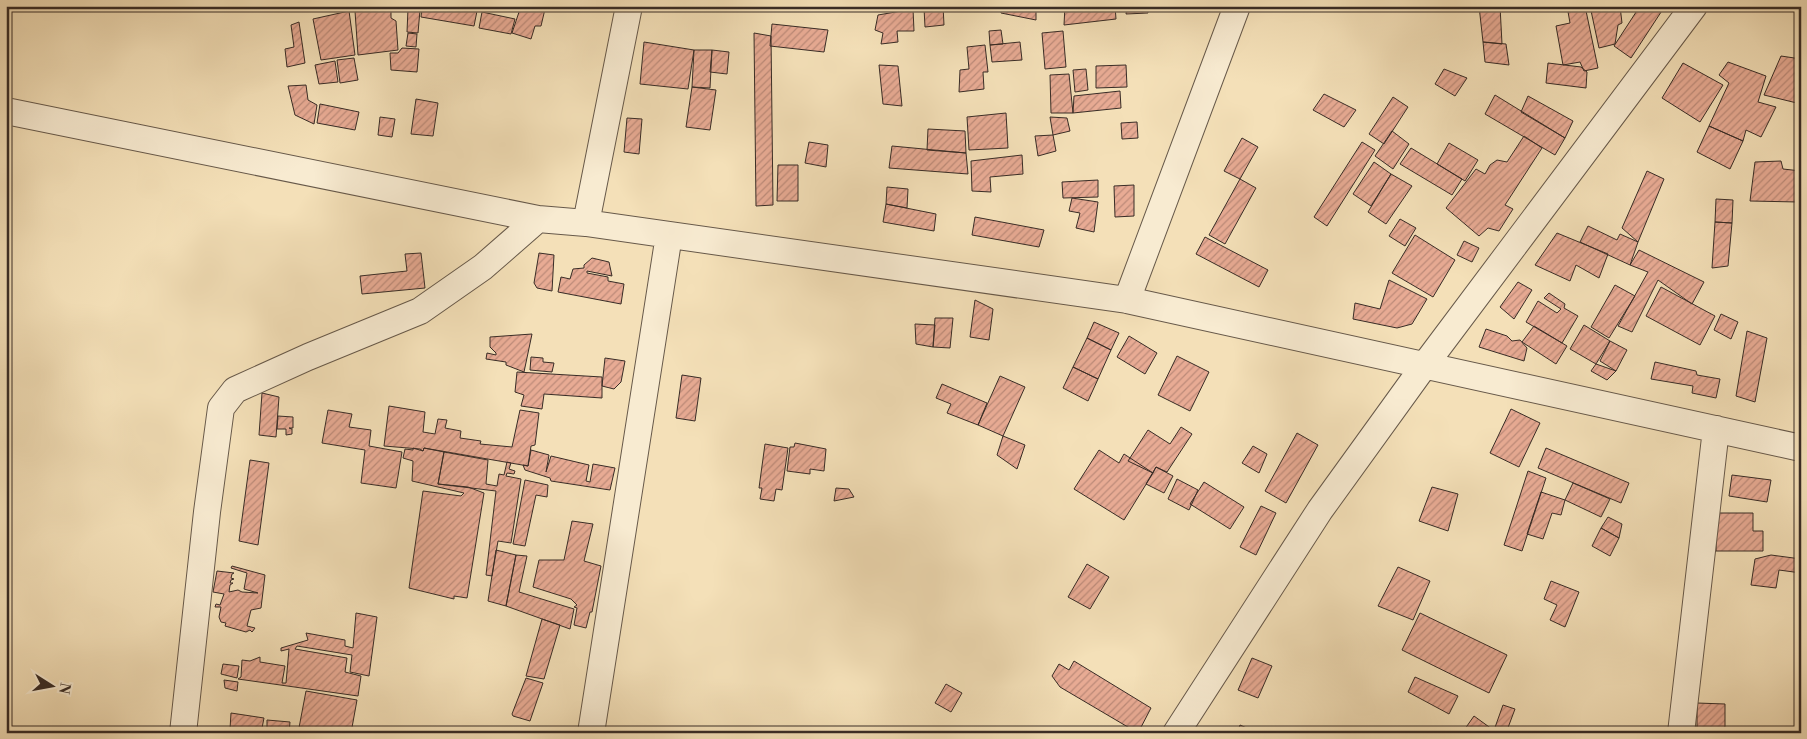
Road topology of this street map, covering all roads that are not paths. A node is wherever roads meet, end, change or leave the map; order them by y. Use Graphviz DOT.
graph roads {
  1 [pos="629,6"];
  2 [pos="1237,6"];
  3 [pos="1694,6"];
  4 [pos="6,111"];
  5 [pos="538,219"];
  6 [pos="586,223"];
  7 [pos="669,235"];
  8 [pos="1128,300"];
  9 [pos="1424,366"];
  10 [pos="1716,429"];
  11 [pos="1801,448"];
  12 [pos="183,733"];
  13 [pos="591,733"];
  14 [pos="1176,733"];
  15 [pos="1682,733"];
  1 -- 6 [label="street"];
  2 -- 8 [label="street"];
  3 -- 9 [label="street"];
  4 -- 5 [label="street"];
  5 -- 6 [label="street"];
  5 -- 12 [label="street"];
  6 -- 7 [label="street"];
  7 -- 8 [label="street"];
  7 -- 13 [label="street"];
  8 -- 9 [label="street"];
  9 -- 10 [label="street"];
  9 -- 14 [label="street"];
  10 -- 11 [label="street"];
  10 -- 15 [label="street"];
}
